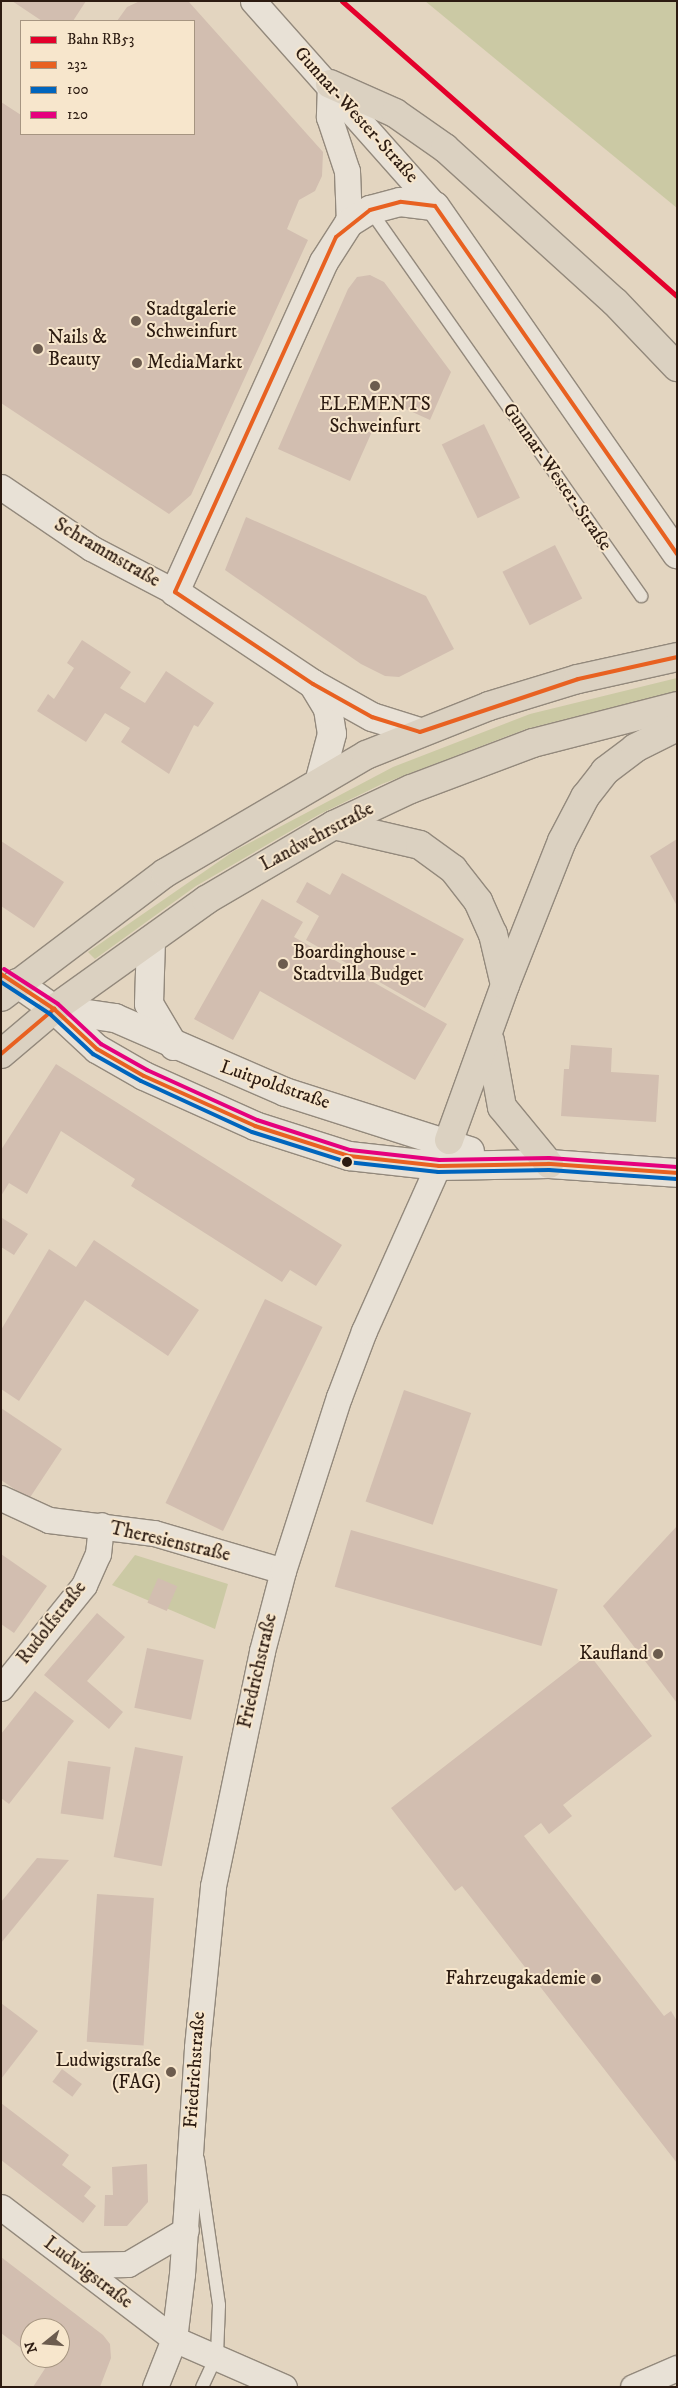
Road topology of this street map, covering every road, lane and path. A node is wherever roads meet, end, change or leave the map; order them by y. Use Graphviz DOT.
graph roads {
  1 [pos="252,1"];
  2 [pos="330,84"];
  3 [pos="435,206"];
  4 [pos="359,216"];
  5 [pos="677,367"];
  6 [pos="1,487"];
  7 [pos="677,554"];
  8 [pos="175,592"];
  9 [pos="641,596"];
  10 [pos="677,657"];
  11 [pos="312,684"];
  12 [pos="677,706"];
  13 [pos="677,727"];
  14 [pos="420,732"];
  15 [pos="320,779"];
  16 [pos="334,825"];
  17 [pos="151,940"];
  18 [pos="6,984"];
  19 [pos="505,985"];
  20 [pos="54,1009"];
  21 [pos="490,1035"];
  22 [pos="174,1046"];
  23 [pos="1,1054"];
  24 [pos="449,1140"];
  25 [pos="496,1163"];
  26 [pos="549,1164"];
  27 [pos="439,1166"];
  28 [pos="677,1173"];
  29 [pos="1,1498"];
  30 [pos="101,1525"];
  31 [pos="283,1571"];
  32 [pos="1,1688"];
  33 [pos="190,2124"];
  34 [pos="1,2207"];
  35 [pos="186,2230"];
  36 [pos="78,2265"];
  37 [pos="174,2339"];
  38 [pos="217,2355"];
  39 [pos="677,2368"];
  40 [pos="156,2387"];
  41 [pos="202,2387"];
  42 [pos="284,2387"];
  43 [pos="633,2387"];
  1 -- 2 [label="street, Gunnar-Wester-Straße"];
  2 -- 3 [label="street, Gunnar-Wester-Straße"];
  2 -- 4 [label="street"];
  2 -- 5 [label="main road"];
  3 -- 4 [label="street"];
  3 -- 7 [label="street, Gunnar-Wester-Straße"];
  4 -- 8 [label="street"];
  4 -- 9 [label="lane, Gunnar-Wester-Straße"];
  6 -- 8 [label="street, Schrammstraße"];
  8 -- 11 [label="street, Schrammstraße"];
  10 -- 14 [label="main road"];
  11 -- 14 [label="street, Schrammstraße"];
  11 -- 15 [label="street, Schrammstraße"];
  12 -- 16 [label="main road, Landwehrstraße"];
  13 -- 19 [label="main road"];
  14 -- 15 [label="main road"];
  15 -- 18 [label="main road"];
  16 -- 17 [label="main road, Landwehrstraße"];
  16 -- 19 [label="main road"];
  17 -- 20 [label="main road, Landwehrstraße"];
  17 -- 22 [label="street"];
  18 -- 20 [label="street, Luitpoldstraße"];
  19 -- 21 [label="main road"];
  20 -- 22 [label="street, Luitpoldstraße"];
  20 -- 23 [label="main road, Landwehrstraße"];
  20 -- 27 [label="street, Luitpoldstraße"];
  21 -- 24 [label="main road"];
  21 -- 26 [label="main road"];
  22 -- 24 [label="street, Luitpoldstraße"];
  24 -- 25 [label="street, Luitpoldstraße"];
  24 -- 27 [label="street, Friedrichstraße"];
  25 -- 26 [label="street, Luitpoldstraße"];
  25 -- 27 [label="street, Luitpoldstraße"];
  26 -- 28 [label="street, Luitpoldstraße"];
  27 -- 31 [label="street, Friedrichstraße"];
  29 -- 30 [label="street, Theresienstraße"];
  30 -- 31 [label="street, Theresienstraße"];
  30 -- 32 [label="street, Rudolfstraße"];
  31 -- 33 [label="street, Friedrichstraße"];
  33 -- 35 [label="street, Friedrichstraße"];
  33 -- 38 [label="lane"];
  34 -- 36 [label="street, Ludwigstraße"];
  35 -- 36 [label="street"];
  35 -- 37 [label="street, Friedrichstraße"];
  36 -- 37 [label="street, Ludwigstraße"];
  37 -- 38 [label="street, Ludwigstraße"];
  37 -- 40 [label="street, Friedrichstraße"];
  38 -- 41 [label="lane"];
  38 -- 42 [label="street, Ludwigstraße"];
  39 -- 43 [label="street"];
}
